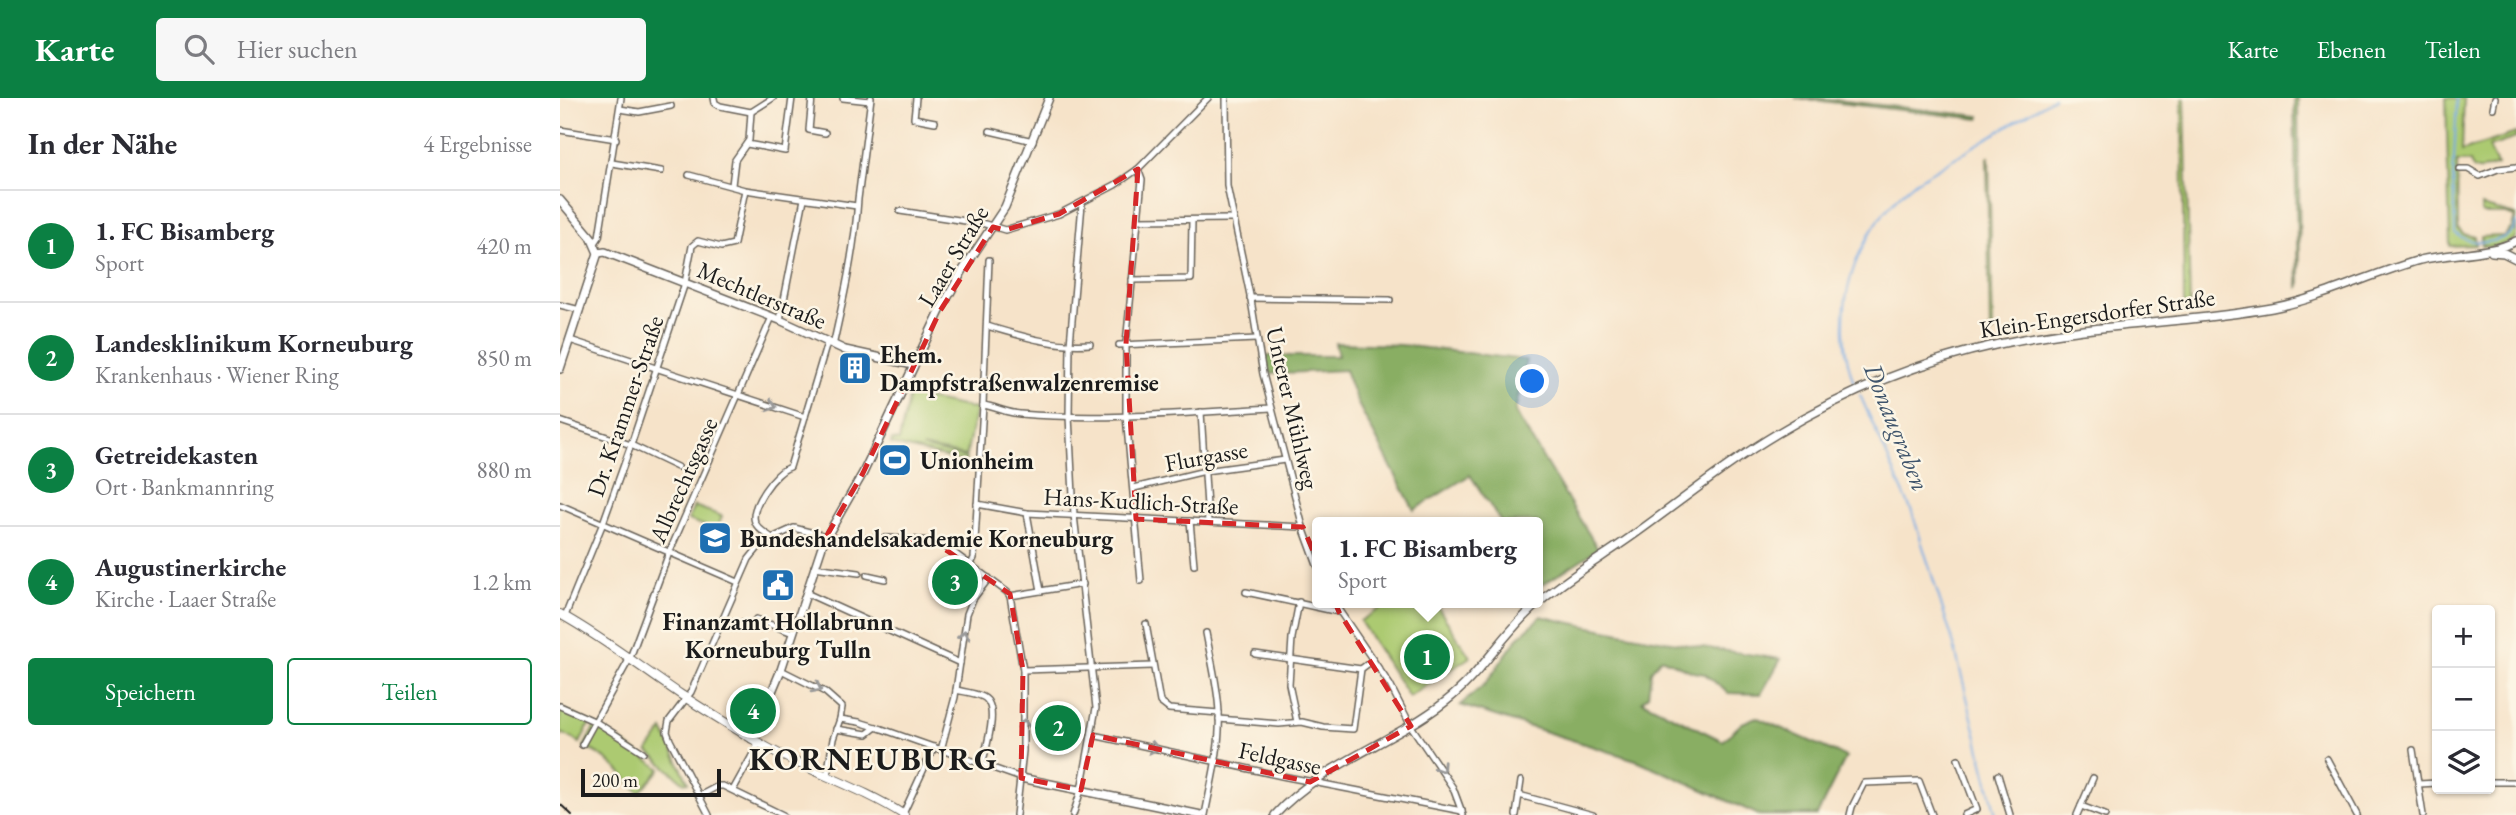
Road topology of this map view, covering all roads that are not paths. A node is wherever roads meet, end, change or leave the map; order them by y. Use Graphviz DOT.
graph roads {
  1 [pos="621,98"];
  2 [pos="714,98"];
  3 [pos="773,98"];
  4 [pos="792,98"];
  5 [pos="812,98"];
  6 [pos="843,98"];
  7 [pos="916,98"];
  8 [pos="1049,98"];
  9 [pos="1208,98"];
  10 [pos="1226,98"];
  11 [pos="2495,98"];
  12 [pos="870,100"];
  13 [pos="671,106"];
  14 [pos="2493,107"];
  15 [pos="620,109"];
  16 [pos="751,112"];
  17 [pos="935,121"];
  18 [pos="560,130"];
  19 [pos="990,131"];
  20 [pos="825,133"];
  21 [pos="616,139"];
  22 [pos="1033,141"];
  23 [pos="747,144"];
  24 [pos="612,163"];
  25 [pos="2516,167"];
  26 [pos="1139,169"];
  27 [pos="2460,169"];
  28 [pos="662,171"];
  29 [pos="689,174"];
  30 [pos="732,185"];
  31 [pos="745,190"];
  32 [pos="804,199"];
  33 [pos="561,204"];
  34 [pos="1082,204"];
  35 [pos="857,206"];
  36 [pos="900,211"];
  37 [pos="1233,219"];
  38 [pos="1138,220"];
  39 [pos="1192,220"];
  40 [pos="993,227"];
  41 [pos="2515,242"];
  42 [pos="595,243"];
  43 [pos="2482,251"];
  44 [pos="598,253"];
  45 [pos="2514,258"];
  46 [pos="989,260"];
  47 [pos="1132,280"];
  48 [pos="685,283"];
  49 [pos="1250,298"];
  50 [pos="1391,300"];
  51 [pos="560,305"];
  52 [pos="580,310"];
  53 [pos="776,318"];
  54 [pos="987,326"];
  55 [pos="1257,339"];
  56 [pos="570,340"];
  57 [pos="830,344"];
  58 [pos="1070,344"];
  59 [pos="1090,344"];
  60 [pos="1122,344"];
  61 [pos="913,365"];
  62 [pos="560,369"];
  63 [pos="657,369"];
  64 [pos="738,396"];
  65 [pos="983,405"];
  66 [pos="1271,408"];
  67 [pos="1201,412"];
  68 [pos="1069,416"];
  69 [pos="1126,416"];
  70 [pos="805,417"];
  71 [pos="560,421"];
  72 [pos="631,445"];
  73 [pos="1285,460"];
  74 [pos="677,467"];
  75 [pos="1205,471"];
  76 [pos="1133,488"];
  77 [pos="977,504"];
  78 [pos="560,505"];
  79 [pos="1027,513"];
  80 [pos="1074,515"];
  81 [pos="1136,519"];
  82 [pos="1190,521"];
  83 [pos="1208,522"];
  84 [pos="603,523"];
  85 [pos="1303,527"];
  86 [pos="826,537"];
  87 [pos="772,538"];
  88 [pos="1312,551"];
  89 [pos="669,553"];
  90 [pos="971,564"];
  91 [pos="1194,565"];
  92 [pos="814,567"];
  93 [pos="859,573"];
  94 [pos="867,575"];
  95 [pos="989,578"];
  96 [pos="885,579"];
  97 [pos="1141,581"];
  98 [pos="738,582"];
  99 [pos="1083,584"];
  100 [pos="1041,591"];
  101 [pos="1246,592"];
  102 [pos="806,593"];
  103 [pos="1010,596"];
  104 [pos="1543,599"];
  105 [pos="1299,602"];
  106 [pos="1312,605"];
  107 [pos="1323,608"];
  108 [pos="1337,608"];
  109 [pos="1533,608"];
  110 [pos="1339,612"];
  111 [pos="562,615"];
  112 [pos="740,623"];
  113 [pos="1146,624"];
  114 [pos="793,633"];
  115 [pos="1206,634"];
  116 [pos="1255,654"];
  117 [pos="630,658"];
  118 [pos="1290,659"];
  119 [pos="1373,660"];
  120 [pos="960,663"];
  121 [pos="1153,666"];
  122 [pos="1092,668"];
  123 [pos="1360,669"];
  124 [pos="781,670"];
  125 [pos="1023,670"];
  126 [pos="956,690"];
  127 [pos="687,699"];
  128 [pos="560,706"];
  129 [pos="1219,716"];
  130 [pos="841,717"];
  131 [pos="596,722"];
  132 [pos="1297,722"];
  133 [pos="1411,726"];
  134 [pos="876,727"];
  135 [pos="836,729"];
  136 [pos="1093,734"];
  137 [pos="755,741"];
  138 [pos="582,745"];
  139 [pos="934,747"];
  140 [pos="941,750"];
  141 [pos="2413,750"];
  142 [pos="643,752"];
  143 [pos="1958,759"];
  144 [pos="2327,759"];
  145 [pos="1215,762"];
  146 [pos="982,765"];
  147 [pos="1998,775"];
  148 [pos="827,776"];
  149 [pos="1021,778"];
  150 [pos="2093,778"];
  151 [pos="1521,780"];
  152 [pos="1310,782"];
  153 [pos="2495,782"];
  154 [pos="2516,782"];
  155 [pos="2432,783"];
  156 [pos="2418,784"];
  157 [pos="733,790"];
  158 [pos="1081,790"];
  159 [pos="1519,795"];
  160 [pos="699,796"];
  161 [pos="2081,806"];
  162 [pos="706,813"];
  163 [pos="1462,813"];
  164 [pos="783,815"];
  165 [pos="903,815"];
  166 [pos="1016,815"];
  167 [pos="1073,815"];
  168 [pos="1203,815"];
  169 [pos="1275,815"];
  170 [pos="1516,815"];
  171 [pos="1594,815"];
  172 [pos="1850,815"];
  173 [pos="1932,815"];
  174 [pos="1964,815"];
  175 [pos="2010,815"];
  176 [pos="2077,815"];
  177 [pos="2105,815"];
  178 [pos="2357,815"];
  179 [pos="2423,815"];
  1 -- 15 [label="street"];
  2 -- 16 [label="street"];
  3 -- 16 [label="street"];
  4 -- 23 [label="street"];
  5 -- 20 [label="street"];
  6 -- 12 [label="street"];
  7 -- 17 [label="street"];
  8 -- 22 [label="main road, Laaer Straße"];
  9 -- 26 [label="street"];
  10 -- 37 [label="street, Unterer Mühlweg"];
  11 -- 14 [label="street"];
  12 -- 35 [label="street"];
  13 -- 15 [label="street"];
  15 -- 21 [label="street"];
  16 -- 23 [label="street"];
  18 -- 21 [label="street"];
  19 -- 22 [label="street"];
  21 -- 24 [label="street"];
  22 -- 40 [label="main road, Laaer Straße"];
  23 -- 30 [label="street"];
  24 -- 28 [label="street"];
  24 -- 42 [label="street"];
  25 -- 27 [label="street"];
  26 -- 34 [label="street"];
  26 -- 38 [label="street"];
  29 -- 30 [label="street"];
  30 -- 31 [label="street"];
  31 -- 32 [label="street"];
  31 -- 48 [label="street, Dr. Krammer-Straße"];
  32 -- 35 [label="street"];
  32 -- 53 [label="street, Albrechtsgasse"];
  33 -- 42 [label="main road"];
  34 -- 40 [label="street"];
  34 -- 58 [label="street"];
  35 -- 57 [label="street"];
  36 -- 40 [label="street"];
  37 -- 39 [label="street"];
  37 -- 49 [label="street, Unterer Mühlweg"];
  38 -- 39 [label="street"];
  38 -- 47 [label="street"];
  39 -- 47 [label="street"];
  40 -- 61 [label="main road, Laaer Straße"];
  41 -- 43 [label="main road, Klein-Engersdorfer Straße"];
  41 -- 45 [label="main road"];
  42 -- 44 [label="main road"];
  43 -- 45 [label="main road, Klein-Engersdorfer Straße"];
  43 -- 104 [label="main road, Klein-Engersdorfer Straße"];
  44 -- 48 [label="main road, Mechtlerstraße"];
  44 -- 52 [label="main road"];
  46 -- 54 [label="street"];
  47 -- 60 [label="street"];
  48 -- 53 [label="main road, Mechtlerstraße"];
  48 -- 63 [label="street, Dr. Krammer-Straße"];
  49 -- 50 [label="street, Unterer Mühlweg"];
  49 -- 55 [label="street, Unterer Mühlweg"];
  51 -- 52 [label="street"];
  52 -- 56 [label="main road"];
  53 -- 57 [label="main road, Mechtlerstraße"];
  53 -- 64 [label="street, Albrechtsgasse"];
  54 -- 58 [label="street"];
  54 -- 65 [label="street"];
  55 -- 60 [label="street"];
  55 -- 66 [label="street, Unterer Mühlweg"];
  56 -- 62 [label="main road"];
  56 -- 63 [label="street"];
  57 -- 61 [label="main road, Mechtlerstraße"];
  57 -- 70 [label="street"];
  58 -- 59 [label="street"];
  58 -- 68 [label="street"];
  60 -- 69 [label="street"];
  61 -- 86 [label="main road, Laaer Straße"];
  63 -- 64 [label="street"];
  63 -- 72 [label="street, Dr. Krammer-Straße"];
  64 -- 70 [label="street, one-way"];
  64 -- 89 [label="street, Albrechtsgasse"];
  65 -- 68 [label="street"];
  65 -- 77 [label="street"];
  66 -- 67 [label="street"];
  66 -- 73 [label="street, Unterer Mühlweg"];
  67 -- 69 [label="street"];
  67 -- 75 [label="street"];
  68 -- 69 [label="street"];
  68 -- 80 [label="street"];
  69 -- 76 [label="street"];
  70 -- 87 [label="street"];
  71 -- 72 [label="street"];
  72 -- 74 [label="street"];
  72 -- 84 [label="street, Dr. Krammer-Straße"];
  73 -- 75 [label="street, Flurgasse"];
  73 -- 85 [label="street, Unterer Mühlweg"];
  75 -- 76 [label="street, Flurgasse"];
  75 -- 83 [label="street"];
  76 -- 81 [label="street"];
  77 -- 79 [label="street, Hans-Kudlich-Straße"];
  77 -- 90 [label="street"];
  78 -- 84 [label="street"];
  79 -- 80 [label="street, Hans-Kudlich-Straße"];
  79 -- 100 [label="street"];
  80 -- 81 [label="street, Hans-Kudlich-Straße"];
  80 -- 99 [label="street"];
  81 -- 82 [label="street, Hans-Kudlich-Straße"];
  81 -- 97 [label="street"];
  82 -- 83 [label="street, Hans-Kudlich-Straße"];
  82 -- 91 [label="street"];
  83 -- 85 [label="street, Hans-Kudlich-Straße"];
  84 -- 89 [label="street"];
  84 -- 111 [label="street, Dr. Krammer-Straße"];
  85 -- 88 [label="street, Unterer Mühlweg"];
  86 -- 87 [label="street"];
  86 -- 90 [label="street"];
  86 -- 92 [label="main road, Laaer Straße"];
  87 -- 98 [label="street"];
  89 -- 98 [label="street"];
  89 -- 117 [label="street, Albrechtsgasse"];
  90 -- 95 [label="street"];
  92 -- 93 [label="street"];
  92 -- 102 [label="main road, Laaer Straße"];
  94 -- 96 [label="street"];
  95 -- 103 [label="street"];
  120 -- 95 [label="street, one-way"];
  98 -- 127 [label="street"];
  99 -- 100 [label="street"];
  99 -- 122 [label="street"];
  100 -- 103 [label="street"];
  101 -- 105 [label="street"];
  102 -- 114 [label="main road, Laaer Straße"];
  102 -- 120 [label="street"];
  103 -- 125 [label="street"];
  105 -- 106 [label="street"];
  105 -- 118 [label="street"];
  107 -- 110 [label="street"];
  108 -- 110 [label="street"];
  109 -- 133 [label="main road, Klein-Engersdorfer Straße"];
  110 -- 119 [label="street"];
  111 -- 117 [label="main road"];
  112 -- 114 [label="street"];
  113 -- 121 [label="street"];
  114 -- 124 [label="main road, Laaer Straße"];
  115 -- 129 [label="street"];
  116 -- 118 [label="street"];
  117 -- 127 [label="main road"];
  117 -- 131 [label="street, Albrechtsgasse"];
  118 -- 123 [label="street"];
  118 -- 132 [label="street"];
  119 -- 123 [label="street"];
  119 -- 133 [label="street"];
  120 -- 126 [label="street"];
  121 -- 122 [label="street"];
  121 -- 129 [label="street"];
  122 -- 125 [label="street"];
  122 -- 136 [label="street"];
  123 -- 132 [label="street"];
  124 -- 130 [label="street, one-way"];
  124 -- 137 [label="main road, Laaer Straße"];
  149 -- 125 [label="street, one-way"];
  126 -- 140 [label="street"];
  126 -- 146 [label="street"];
  127 -- 137 [label="main road"];
  127 -- 160 [label="street"];
  128 -- 131 [label="street"];
  129 -- 132 [label="street"];
  129 -- 145 [label="street"];
  130 -- 134 [label="street"];
  130 -- 135 [label="street"];
  131 -- 138 [label="street, Albrechtsgasse"];
  131 -- 142 [label="street"];
  133 -- 152 [label="main road, Klein-Engersdorfer Straße"];
  133 -- 163 [label="street, one-way"];
  134 -- 135 [label="street"];
  134 -- 139 [label="street"];
  135 -- 148 [label="street"];
  136 -- 145 [label="street, Feldgasse, one-way"];
  136 -- 158 [label="street"];
  137 -- 148 [label="main road"];
  137 -- 157 [label="street"];
  139 -- 140 [label="street"];
  139 -- 165 [label="street"];
  140 -- 146 [label="street"];
  141 -- 156 [label="street"];
  143 -- 174 [label="street"];
  144 -- 178 [label="street"];
  145 -- 152 [label="street, Feldgasse"];
  145 -- 168 [label="street"];
  146 -- 149 [label="street"];
  147 -- 175 [label="street"];
  148 -- 165 [label="main road"];
  149 -- 158 [label="main road"];
  149 -- 166 [label="street"];
  150 -- 161 [label="street"];
  151 -- 159 [label="street"];
  152 -- 163 [label="street, Feldgasse"];
  152 -- 169 [label="main road, Klein-Engersdorfer Straße"];
  153 -- 154 [label="street"];
  155 -- 156 [label="street"];
  156 -- 179 [label="street"];
  157 -- 160 [label="street"];
  157 -- 164 [label="street"];
  158 -- 167 [label="street"];
  158 -- 168 [label="main road"];
  159 -- 170 [label="street"];
  159 -- 171 [label="street"];
  160 -- 162 [label="street"];
  161 -- 176 [label="street"];
  161 -- 177 [label="street"];
  172 -- 173 [label="street"];
}
